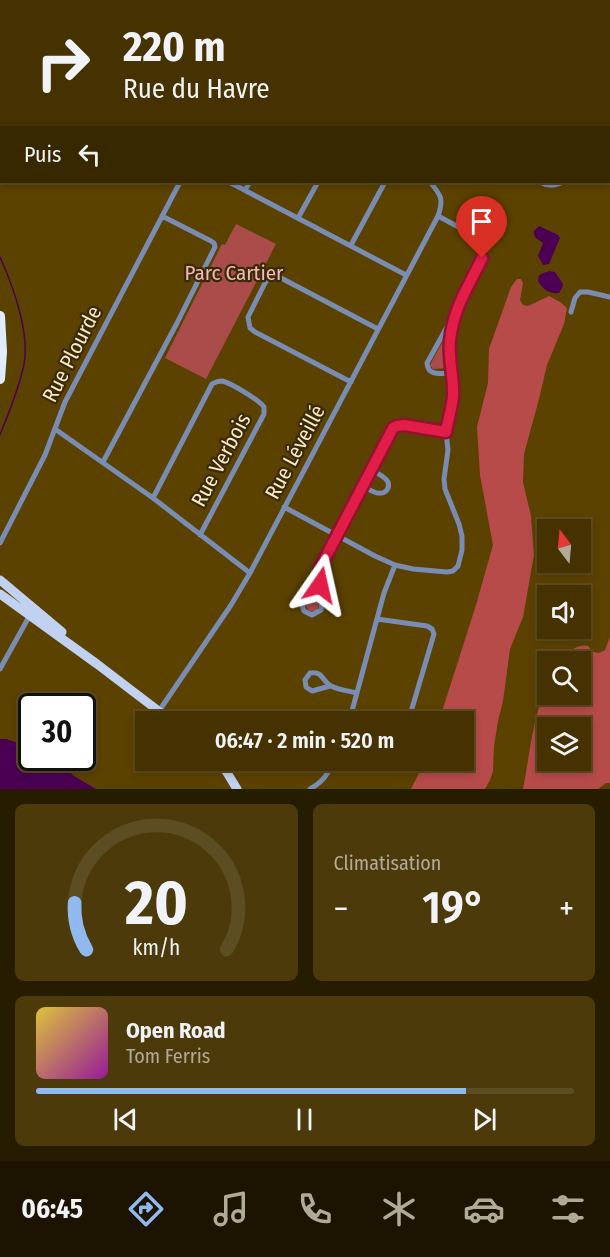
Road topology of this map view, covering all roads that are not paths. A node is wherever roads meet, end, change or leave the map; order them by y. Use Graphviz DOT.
graph roads {
  1 [pos="179,183"];
  2 [pos="231,183"];
  3 [pos="249,183"];
  4 [pos="317,183"];
  5 [pos="384,183"];
  6 [pos="431,183"];
  7 [pos="542,183"];
  8 [pos="560,183"];
  9 [pos="245,190"];
  10 [pos="162,216"];
  11 [pos="438,216"];
  12 [pos="298,218"];
  13 [pos="351,245"];
  14 [pos="406,275"];
  15 [pos="610,297"];
  16 [pos="456,311"];
  17 [pos="571,312"];
  18 [pos="0,316"];
  19 [pos="378,329"];
  20 [pos="451,372"];
  21 [pos="0,379"];
  22 [pos="351,382"];
  23 [pos="55,429"];
  24 [pos="446,432"];
  25 [pos="103,462"];
  26 [pos="371,470"];
  27 [pos="363,486"];
  28 [pos="153,498"];
  29 [pos="284,507"];
  30 [pos="200,535"];
  31 [pos="337,535"];
  32 [pos="0,543"];
  33 [pos="395,565"];
  34 [pos="320,568"];
  35 [pos="250,573"];
  36 [pos="0,580"];
  37 [pos="0,594"];
  38 [pos="32,612"];
  39 [pos="377,619"];
  40 [pos="0,669"];
  41 [pos="330,686"];
  42 [pos="357,693"];
  43 [pos="159,711"];
  44 [pos="352,711"];
  45 [pos="411,711"];
  46 [pos="226,771"];
  47 [pos="329,771"];
  48 [pos="322,782"];
  49 [pos="237,789"];
  50 [pos="310,789"];
  51 [pos="326,789"];
  1 -- 10 [label="street, Rue Plourde"];
  2 -- 9 [label="street"];
  3 -- 9 [label="street"];
  4 -- 12 [label="street"];
  5 -- 13 [label="street"];
  6 -- 11 [label="street, Rue Léveillé"];
  7 -- 8 [label="street"];
  9 -- 12 [label="street"];
  10 -- 23 [label="street, Rue Plourde"];
  10 -- 25 [label="street"];
  11 -- 14 [label="street, Rue Léveillé"];
  11 -- 16 [label="street"];
  12 -- 13 [label="street"];
  13 -- 14 [label="street"];
  14 -- 19 [label="street, Rue Léveillé"];
  15 -- 17 [label="street"];
  16 -- 20 [label="street"];
  16 -- 20 [label="street"];
  18 -- 21 [label="highway"];
  19 -- 22 [label="street, Rue Léveillé"];
  19 -- 22 [label="street"];
  20 -- 24 [label="street"];
  22 -- 29 [label="street, Rue Léveillé"];
  23 -- 25 [label="street"];
  23 -- 32 [label="street, Rue Plourde"];
  24 -- 26 [label="street"];
  24 -- 33 [label="street"];
  25 -- 28 [label="street"];
  26 -- 27 [label="street"];
  26 -- 27 [label="street"];
  27 -- 31 [label="street"];
  28 -- 30 [label="street"];
  28 -- 30 [label="street, Rue Verbois"];
  29 -- 31 [label="street"];
  29 -- 35 [label="street, Rue Léveillé"];
  30 -- 35 [label="street"];
  31 -- 33 [label="street"];
  31 -- 34 [label="street"];
  33 -- 39 [label="street"];
  34 -- 34 [label="street"];
  35 -- 43 [label="street, Rue Léveillé"];
  36 -- 38 [label="main road"];
  37 -- 38 [label="main road"];
  38 -- 40 [label="street"];
  38 -- 43 [label="main road"];
  39 -- 42 [label="street"];
  39 -- 45 [label="street"];
  41 -- 41 [label="street"];
  41 -- 42 [label="street"];
  42 -- 44 [label="street"];
  46 -- 49 [label="main road"];
  47 -- 48 [label="street"];
  48 -- 50 [label="street"];
  48 -- 51 [label="street"];
}
